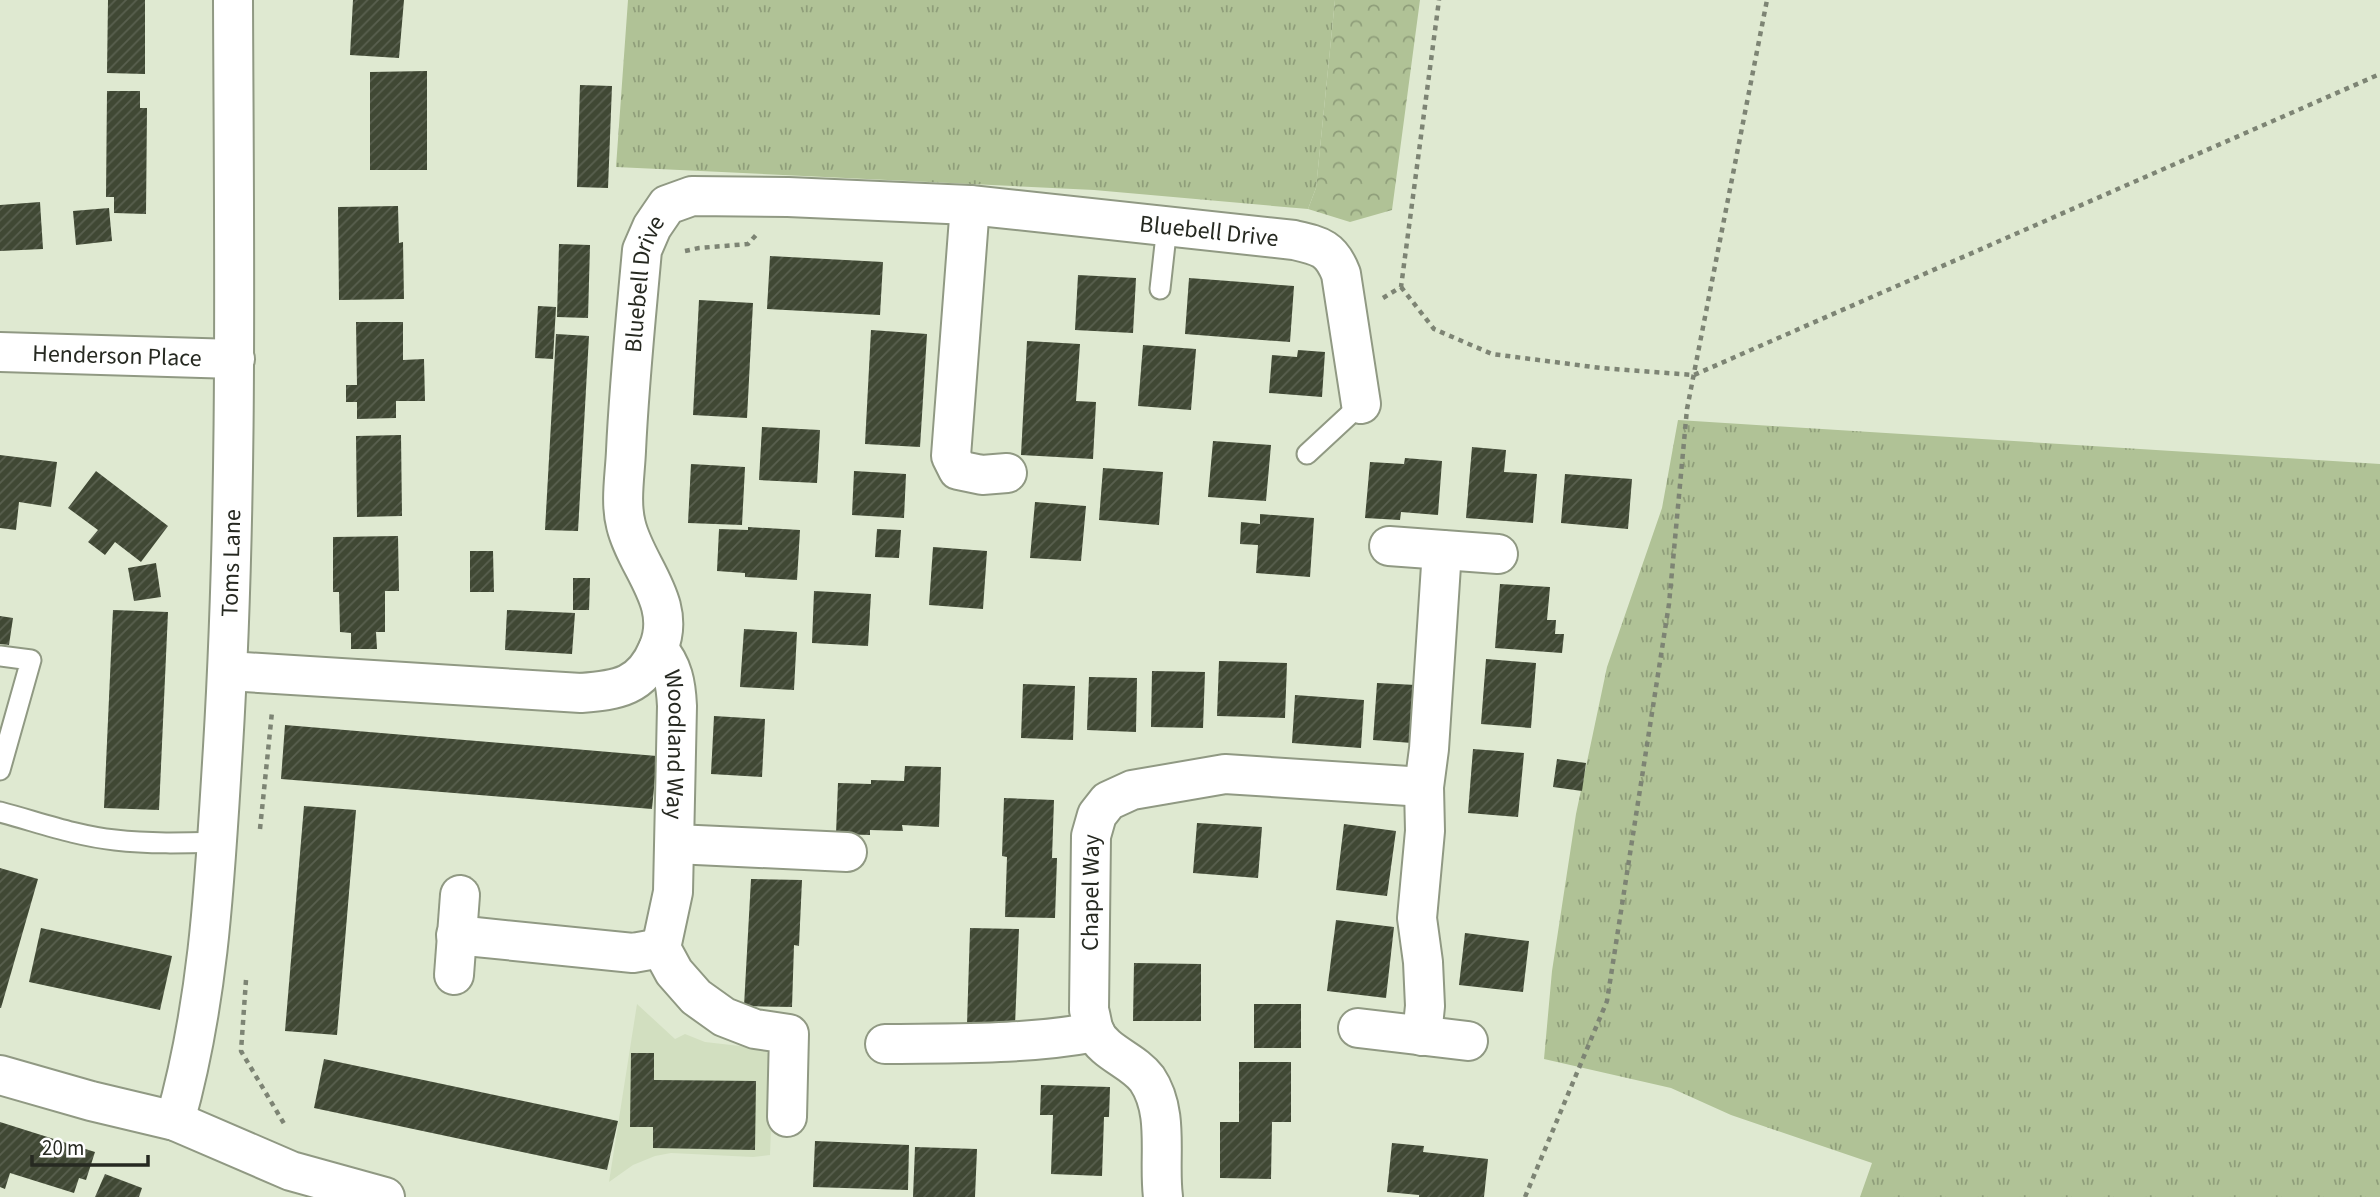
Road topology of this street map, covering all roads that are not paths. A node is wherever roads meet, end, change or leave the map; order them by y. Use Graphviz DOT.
graph roads {
  1 [pos="233,0"];
  2 [pos="970,205"];
  3 [pos="1167,226"];
  4 [pos="1160,289"];
  5 [pos="0,352"];
  6 [pos="234,359"];
  7 [pos="1361,404"];
  8 [pos="1307,454"];
  9 [pos="1007,473"];
  10 [pos="1389,546"];
  11 [pos="1442,550"];
  12 [pos="1498,554"];
  13 [pos="658,649"];
  14 [pos="0,656"];
  15 [pos="228,671"];
  16 [pos="0,770"];
  17 [pos="1424,787"];
  18 [pos="0,812"];
  19 [pos="217,842"];
  20 [pos="675,844"];
  21 [pos="847,852"];
  22 [pos="460,895"];
  23 [pos="456,935"];
  24 [pos="662,948"];
  25 [pos="454,975"];
  26 [pos="1358,1028"];
  27 [pos="1095,1032"];
  28 [pos="1422,1036"];
  29 [pos="1468,1041"];
  30 [pos="885,1044"];
  31 [pos="0,1075"];
  32 [pos="787,1117"];
  33 [pos="175,1122"];
  34 [pos="296,1179"];
  35 [pos="385,1197"];
  36 [pos="1163,1197"];
  1 -- 6 [label="street, Toms Lane"];
  2 -- 3 [label="street, Bluebell Drive"];
  2 -- 9 [label="street"];
  2 -- 13 [label="street, Bluebell Drive"];
  3 -- 4 [label="lane"];
  3 -- 7 [label="street, Bluebell Drive"];
  5 -- 6 [label="street, Henderson Place"];
  6 -- 15 [label="street, Toms Lane"];
  7 -- 8 [label="lane"];
  10 -- 11 [label="street"];
  11 -- 12 [label="street"];
  11 -- 17 [label="street"];
  13 -- 15 [label="street, Bluebell Drive"];
  13 -- 20 [label="street, Woodland Way"];
  14 -- 16 [label="lane"];
  15 -- 19 [label="street, Toms Lane"];
  17 -- 27 [label="street, Chapel Way"];
  17 -- 28 [label="street"];
  18 -- 19 [label="lane"];
  19 -- 33 [label="street, Toms Lane"];
  20 -- 21 [label="street, Woodland Way"];
  20 -- 24 [label="street, Woodland Way"];
  22 -- 23 [label="street"];
  23 -- 24 [label="street"];
  23 -- 25 [label="street"];
  24 -- 32 [label="street"];
  26 -- 28 [label="street"];
  27 -- 30 [label="street"];
  27 -- 36 [label="street"];
  28 -- 29 [label="street"];
  31 -- 33 [label="street"];
  33 -- 34 [label="street"];
  34 -- 35 [label="street"];
}
